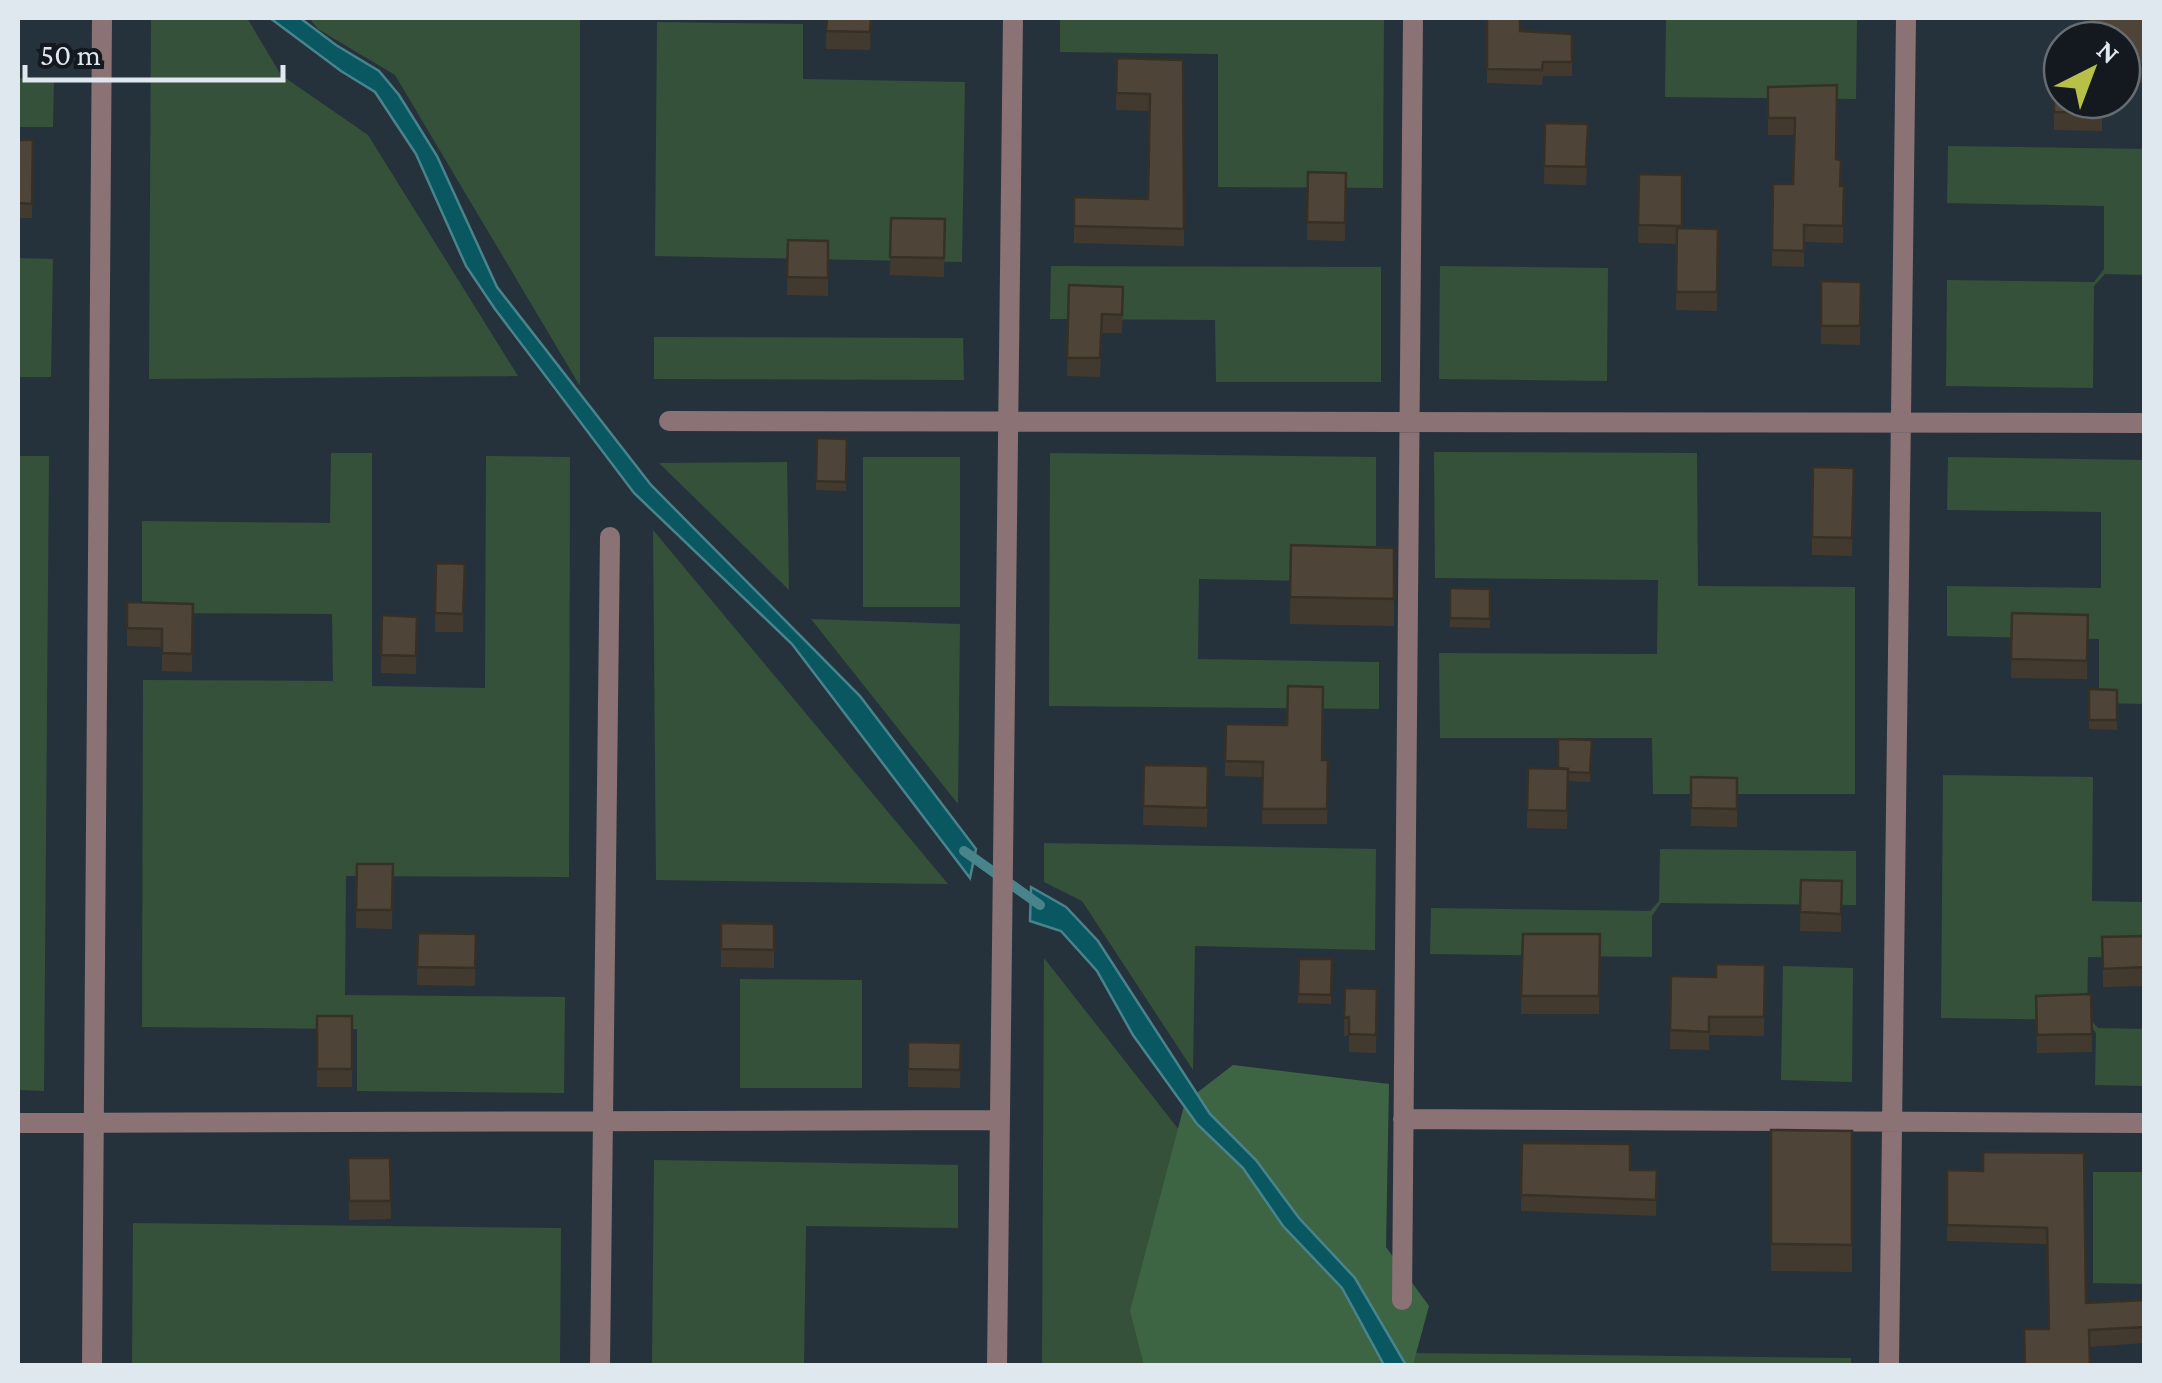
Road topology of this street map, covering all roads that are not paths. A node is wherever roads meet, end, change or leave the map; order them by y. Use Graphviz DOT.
graph roads {
  1 [pos="102,18"];
  2 [pos="1014,18"];
  3 [pos="1412,18"];
  4 [pos="1906,18"];
  5 [pos="669,421"];
  6 [pos="1008,422"];
  7 [pos="1409,423"];
  8 [pos="1901,423"];
  9 [pos="2144,423"];
  10 [pos="610,537"];
  11 [pos="1403,1119"];
  12 [pos="1000,1120"];
  13 [pos="603,1121"];
  14 [pos="94,1122"];
  15 [pos="1892,1122"];
  16 [pos="18,1123"];
  17 [pos="2144,1124"];
  18 [pos="1402,1300"];
  19 [pos="92,1366"];
  20 [pos="600,1366"];
  21 [pos="998,1366"];
  22 [pos="1889,1366"];
  1 -- 14 [label="street"];
  2 -- 6 [label="street"];
  3 -- 7 [label="street"];
  4 -- 8 [label="street"];
  5 -- 6 [label="street"];
  6 -- 7 [label="street"];
  6 -- 12 [label="street"];
  7 -- 8 [label="street"];
  7 -- 11 [label="street"];
  8 -- 9 [label="street"];
  8 -- 15 [label="street"];
  10 -- 13 [label="street"];
  11 -- 15 [label="street"];
  11 -- 18 [label="street"];
  12 -- 13 [label="street"];
  12 -- 21 [label="street"];
  13 -- 14 [label="street"];
  13 -- 20 [label="street"];
  14 -- 16 [label="street"];
  14 -- 19 [label="street"];
  15 -- 17 [label="street"];
  15 -- 22 [label="street"];
}
